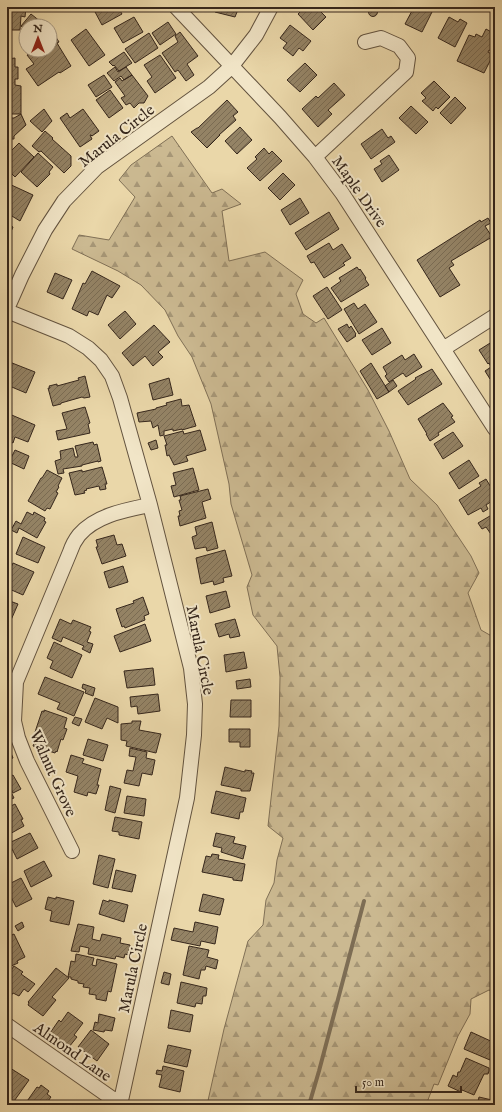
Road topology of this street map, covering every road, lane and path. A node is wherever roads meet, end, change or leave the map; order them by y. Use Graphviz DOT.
graph roads {
  1 [pos="176,7"];
  2 [pos="271,7"];
  3 [pos="365,42"];
  4 [pos="231,67"];
  5 [pos="315,157"];
  6 [pos="7,310"];
  7 [pos="495,316"];
  8 [pos="443,349"];
  9 [pos="495,430"];
  10 [pos="150,506"];
  11 [pos="72,851"];
  12 [pos="8,1028"];
  13 [pos="120,1105"];
  1 -- 4 [label="street, Maple Drive"];
  2 -- 4 [label="street, Marula Circle"];
  3 -- 5 [label="street"];
  4 -- 5 [label="street, Maple Drive"];
  4 -- 6 [label="street, Marula Circle"];
  5 -- 8 [label="street, Maple Drive"];
  6 -- 10 [label="street, Marula Circle"];
  7 -- 8 [label="street"];
  8 -- 9 [label="street, Maple Drive"];
  10 -- 11 [label="street, Walnut Grove"];
  10 -- 13 [label="street, Marula Circle"];
  12 -- 13 [label="street, Almond Lane"];
}
